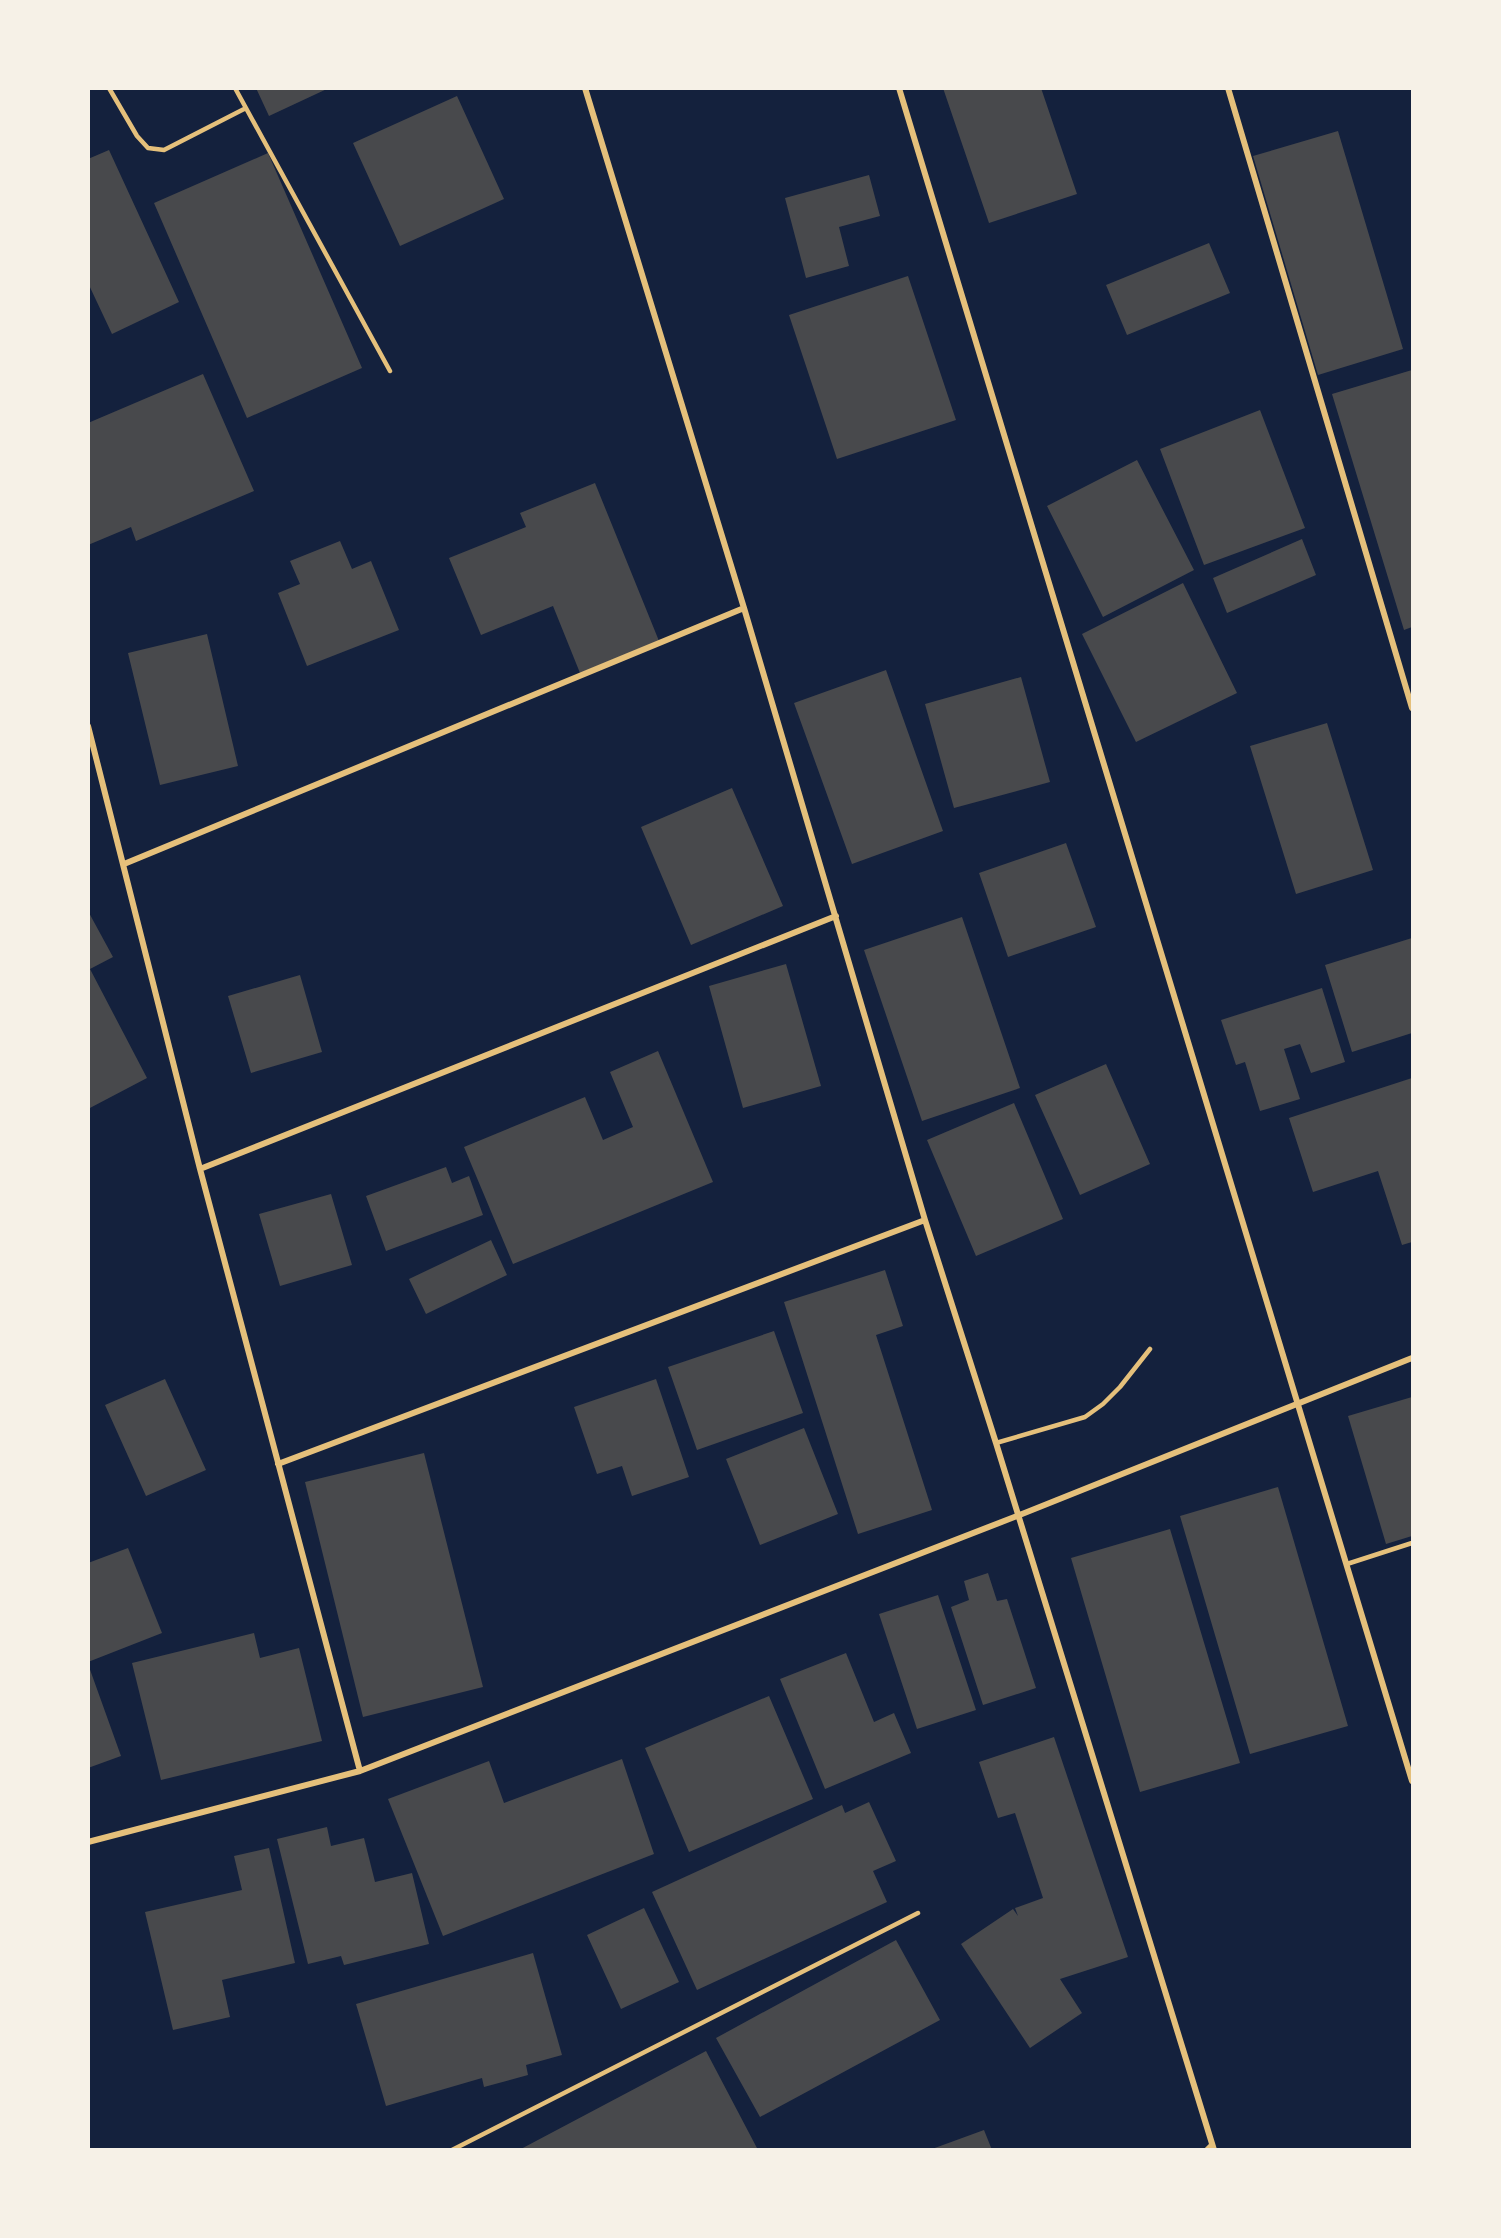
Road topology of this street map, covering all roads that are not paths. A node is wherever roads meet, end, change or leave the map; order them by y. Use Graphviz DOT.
graph roads {
  1 [pos="109,88"];
  2 [pos="235,88"];
  3 [pos="585,88"];
  4 [pos="899,88"];
  5 [pos="1228,88"];
  6 [pos="246,108"];
  7 [pos="390,371"];
  8 [pos="744,608"];
  9 [pos="1413,708"];
  10 [pos="88,726"];
  11 [pos="124,864"];
  12 [pos="836,916"];
  13 [pos="200,1169"];
  14 [pos="925,1220"];
  15 [pos="1150,1349"];
  16 [pos="1413,1358"];
  17 [pos="1299,1403"];
  18 [pos="996,1443"];
  19 [pos="278,1464"];
  20 [pos="1017,1516"];
  21 [pos="1413,1543"];
  22 [pos="1347,1564"];
  23 [pos="360,1771"];
  24 [pos="1413,1781"];
  25 [pos="88,1842"];
  26 [pos="918,1913"];
  27 [pos="1213,2147"];
  28 [pos="452,2150"];
  29 [pos="1206,2150"];
  1 -- 6 [label="lane"];
  2 -- 6 [label="lane"];
  3 -- 8 [label="street"];
  4 -- 17 [label="street"];
  5 -- 9 [label="street"];
  6 -- 7 [label="lane"];
  8 -- 11 [label="street"];
  8 -- 12 [label="street"];
  10 -- 11 [label="street"];
  11 -- 13 [label="street"];
  12 -- 13 [label="street"];
  12 -- 14 [label="street"];
  13 -- 19 [label="street"];
  14 -- 18 [label="street"];
  14 -- 19 [label="street"];
  15 -- 18 [label="lane"];
  16 -- 17 [label="street"];
  17 -- 20 [label="street"];
  17 -- 22 [label="street"];
  18 -- 20 [label="street"];
  19 -- 23 [label="street"];
  20 -- 23 [label="street"];
  20 -- 27 [label="street"];
  21 -- 22 [label="lane"];
  22 -- 24 [label="street"];
  23 -- 25 [label="street"];
  26 -- 28 [label="lane"];
  27 -- 29 [label="lane"];
}
